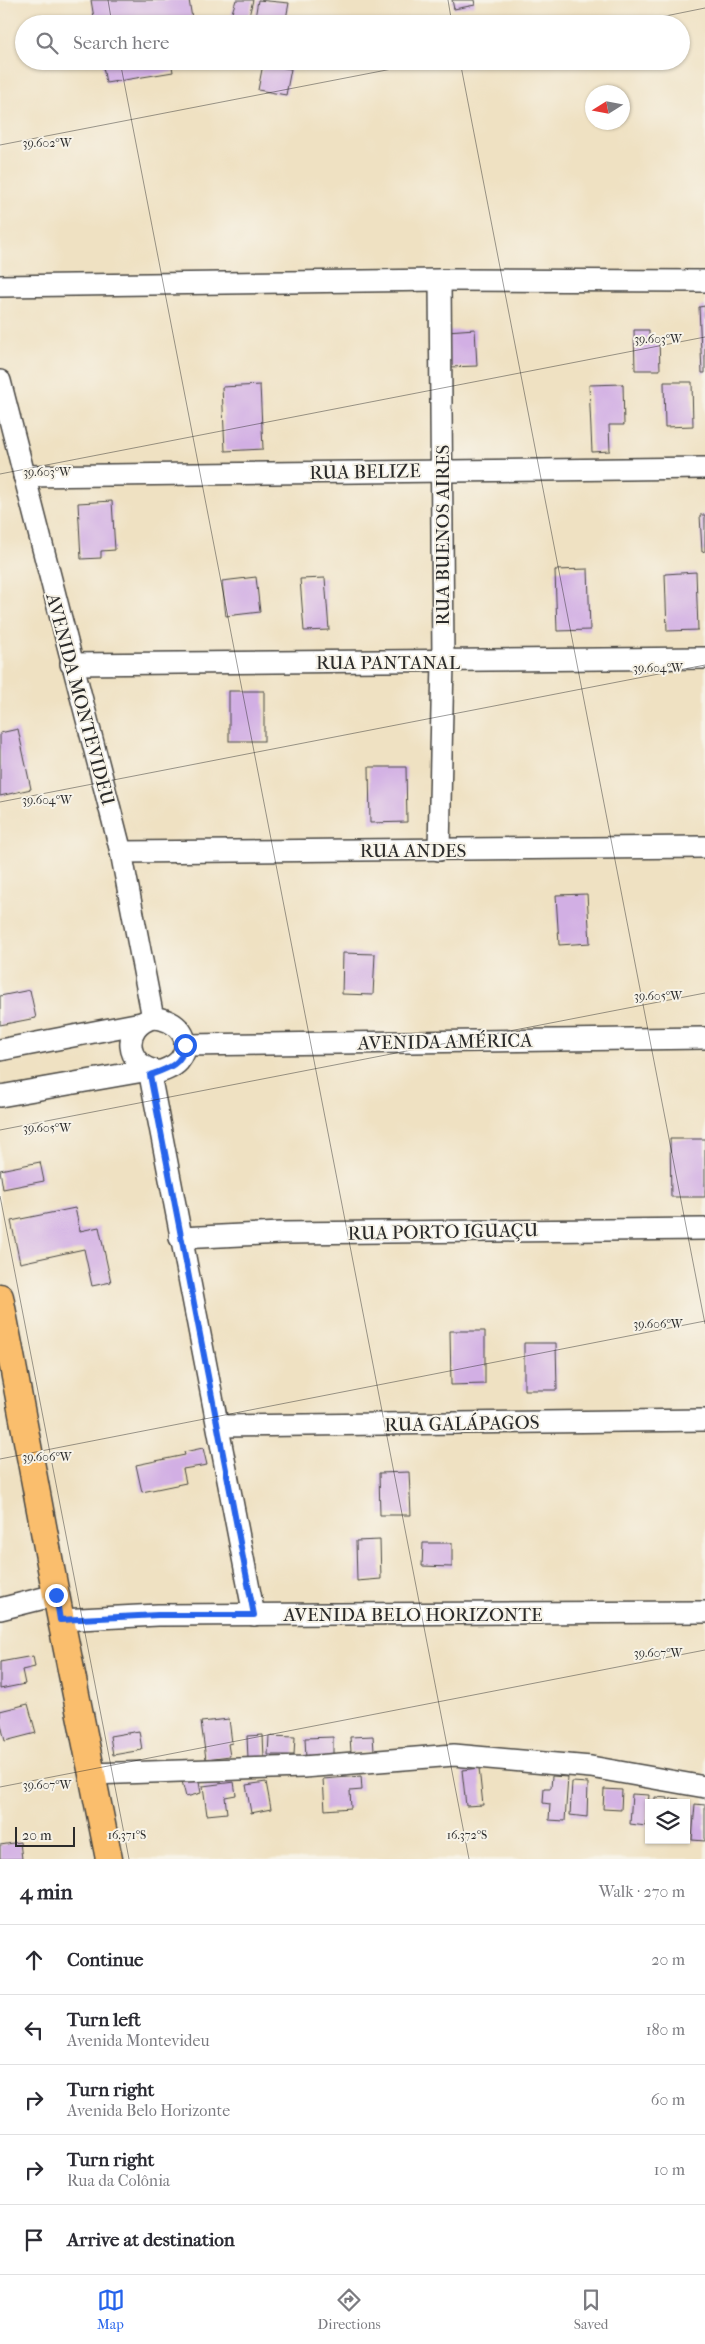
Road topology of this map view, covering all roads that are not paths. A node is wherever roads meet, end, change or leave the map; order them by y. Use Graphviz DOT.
graph roads {
  1 [pos="440,280"];
  2 [pos="705,281"];
  3 [pos="0,286"];
  4 [pos="0,381"];
  5 [pos="705,468"];
  6 [pos="442,470"];
  7 [pos="24,476"];
  8 [pos="705,658"];
  9 [pos="443,661"];
  10 [pos="71,664"];
  11 [pos="705,847"];
  12 [pos="439,850"];
  13 [pos="121,852"];
  14 [pos="147,1020"];
  15 [pos="705,1038"];
  16 [pos="185,1045"];
  17 [pos="0,1050"];
  18 [pos="149,1072"];
  19 [pos="0,1096"];
  20 [pos="705,1229"];
  21 [pos="180,1238"];
  22 [pos="0,1297"];
  23 [pos="8,1385"];
  24 [pos="705,1420"];
  25 [pos="219,1426"];
  26 [pos="58,1607"];
  27 [pos="0,1609"];
  28 [pos="705,1612"];
  29 [pos="254,1615"];
  30 [pos="91,1774"];
  31 [pos="705,1787"];
  32 [pos="109,1859"];
  1 -- 2 [label="street"];
  1 -- 3 [label="street"];
  1 -- 6 [label="street, RUA BUENOS AIRES"];
  4 -- 7 [label="street, AVENIDA MONTEVIDEU"];
  5 -- 6 [label="street, RUA BELIZE"];
  6 -- 7 [label="street, RUA BELIZE"];
  6 -- 9 [label="street, RUA BUENOS AIRES"];
  7 -- 10 [label="street, AVENIDA MONTEVIDEU"];
  8 -- 9 [label="street, RUA PANTANAL"];
  9 -- 10 [label="street, RUA PANTANAL"];
  9 -- 12 [label="street, RUA BUENOS AIRES"];
  10 -- 13 [label="street, AVENIDA MONTEVIDEU"];
  11 -- 12 [label="street, RUA ANDES"];
  12 -- 13 [label="street, RUA ANDES"];
  13 -- 14 [label="street, AVENIDA MONTEVIDEU"];
  14 -- 16 [label="street"];
  14 -- 17 [label="street"];
  14 -- 18 [label="street"];
  15 -- 16 [label="street, AVENIDA AMÉRICA"];
  16 -- 18 [label="street"];
  18 -- 19 [label="street"];
  18 -- 21 [label="street"];
  20 -- 21 [label="street, RUA PORTO IGUAÇU"];
  21 -- 25 [label="street"];
  22 -- 23 [label="main road"];
  23 -- 26 [label="main road"];
  24 -- 25 [label="street, RUA GALÁPAGOS"];
  25 -- 29 [label="street"];
  26 -- 27 [label="street, AVENIDA BELO HORIZONTE"];
  26 -- 29 [label="street, AVENIDA BELO HORIZONTE"];
  26 -- 30 [label="main road"];
  28 -- 29 [label="street, AVENIDA BELO HORIZONTE"];
  30 -- 31 [label="street"];
  30 -- 32 [label="main road"];
}
